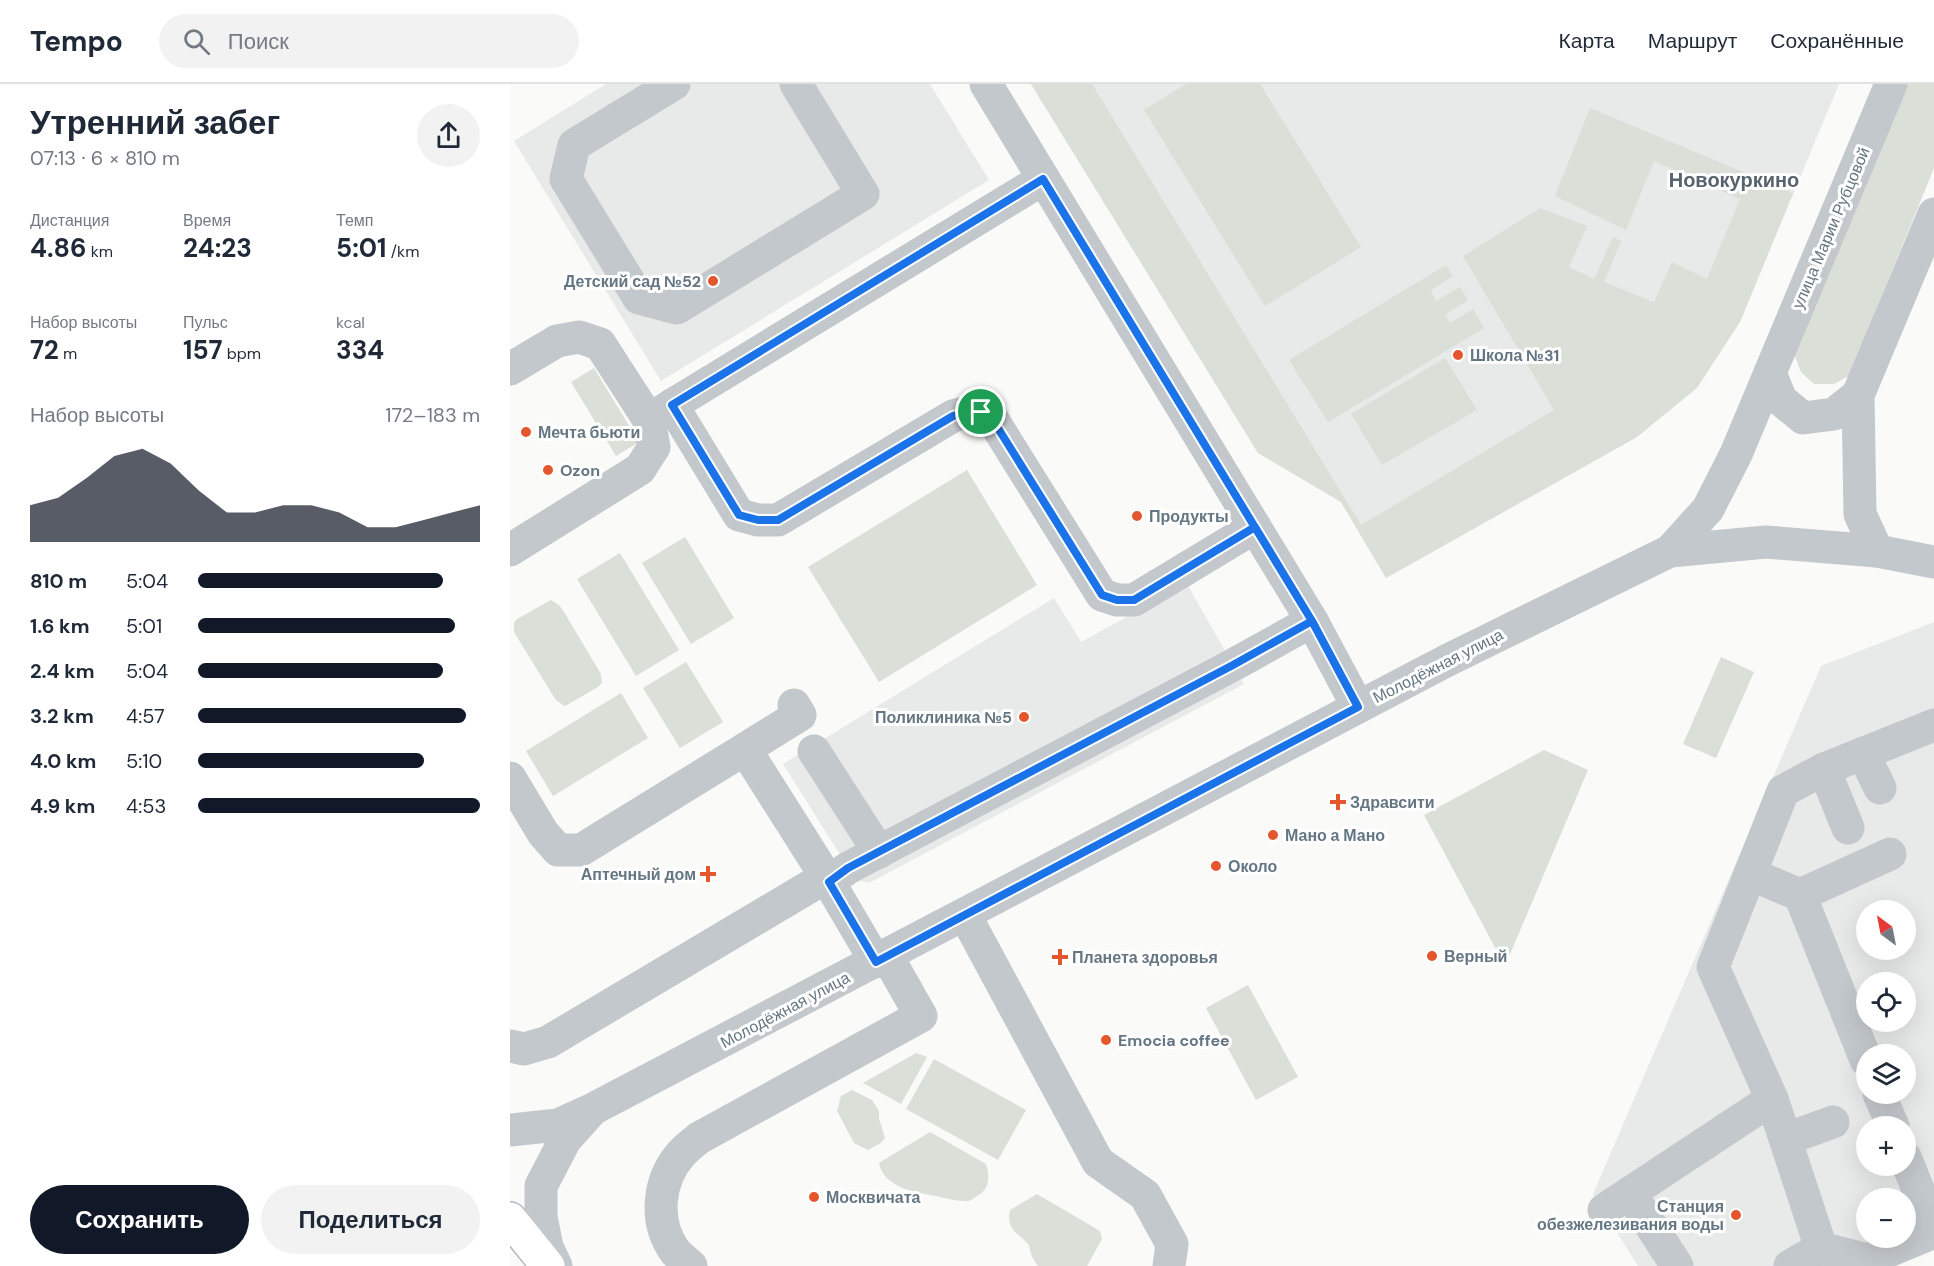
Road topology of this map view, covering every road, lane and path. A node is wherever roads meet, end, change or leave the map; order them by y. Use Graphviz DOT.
graph roads {
  1 [pos="674,84"];
  2 [pos="796,84"];
  3 [pos="986,84"];
  4 [pos="1891,84"];
  5 [pos="1043,179"];
  6 [pos="1934,214"];
  7 [pos="510,369"];
  8 [pos="1770,373"];
  9 [pos="1858,395"];
  10 [pos="661,412"];
  11 [pos="1255,527"];
  12 [pos="510,550"];
  13 [pos="1670,551"];
  14 [pos="1877,551"];
  15 [pos="1934,562"];
  16 [pos="1312,621"];
  17 [pos="794,705"];
  18 [pos="1358,707"];
  19 [pos="1934,724"];
  20 [pos="745,749"];
  21 [pos="814,751"];
  22 [pos="1863,753"];
  23 [pos="1824,769"];
  24 [pos="510,778"];
  25 [pos="1880,788"];
  26 [pos="1848,828"];
  27 [pos="879,852"];
  28 [pos="1890,854"];
  29 [pos="1750,874"];
  30 [pos="827,879"];
  31 [pos="1800,895"];
  32 [pos="965,915"];
  33 [pos="882,959"];
  34 [pos="1860,1044"];
  35 [pos="510,1046"];
  36 [pos="1772,1099"];
  37 [pos="591,1110"];
  38 [pos="1833,1122"];
  39 [pos="510,1130"];
  40 [pos="1786,1139"];
  41 [pos="1912,1176"];
  42 [pos="510,1220"];
  43 [pos="1934,1231"];
  44 [pos="1821,1248"];
  45 [pos="548,1266"];
  46 [pos="556,1266"];
  47 [pos="691,1266"];
  48 [pos="1169,1266"];
  49 [pos="1677,1266"];
  50 [pos="1790,1266"];
  1 -- 2 [label="street"];
  3 -- 5 [label="street"];
  4 -- 8 [label="street, улица Марии Рубцовой"];
  5 -- 10 [label="street"];
  5 -- 11 [label="street"];
  6 -- 9 [label="street"];
  7 -- 10 [label="street"];
  8 -- 9 [label="street"];
  8 -- 13 [label="street, улица Марии Рубцовой"];
  9 -- 14 [label="street"];
  10 -- 11 [label="street"];
  10 -- 12 [label="street"];
  11 -- 16 [label="street"];
  13 -- 14 [label="street, Молодёжная улица"];
  13 -- 18 [label="street, Молодёжная улица"];
  14 -- 15 [label="street, Молодёжная улица"];
  16 -- 18 [label="street"];
  16 -- 27 [label="street"];
  17 -- 20 [label="street"];
  18 -- 32 [label="street, Молодёжная улица"];
  19 -- 22 [label="street"];
  20 -- 24 [label="street"];
  20 -- 30 [label="street"];
  21 -- 27 [label="street"];
  22 -- 23 [label="street"];
  22 -- 25 [label="street"];
  23 -- 26 [label="street"];
  23 -- 29 [label="street"];
  27 -- 30 [label="street"];
  28 -- 31 [label="street"];
  29 -- 31 [label="street"];
  29 -- 36 [label="street"];
  30 -- 33 [label="street"];
  30 -- 35 [label="street"];
  31 -- 34 [label="street"];
  32 -- 33 [label="street, Молодёжная улица"];
  32 -- 48 [label="street"];
  33 -- 37 [label="street, Молодёжная улица"];
  33 -- 47 [label="street"];
  36 -- 40 [label="street"];
  36 -- 49 [label="street"];
  37 -- 39 [label="street, Молодёжная улица"];
  37 -- 46 [label="street, Молодёжная улица"];
  38 -- 40 [label="street"];
  40 -- 44 [label="street"];
  41 -- 43 [label="street"];
  42 -- 45 [label="main road"];
  43 -- 44 [label="street"];
  44 -- 50 [label="street"];
}
